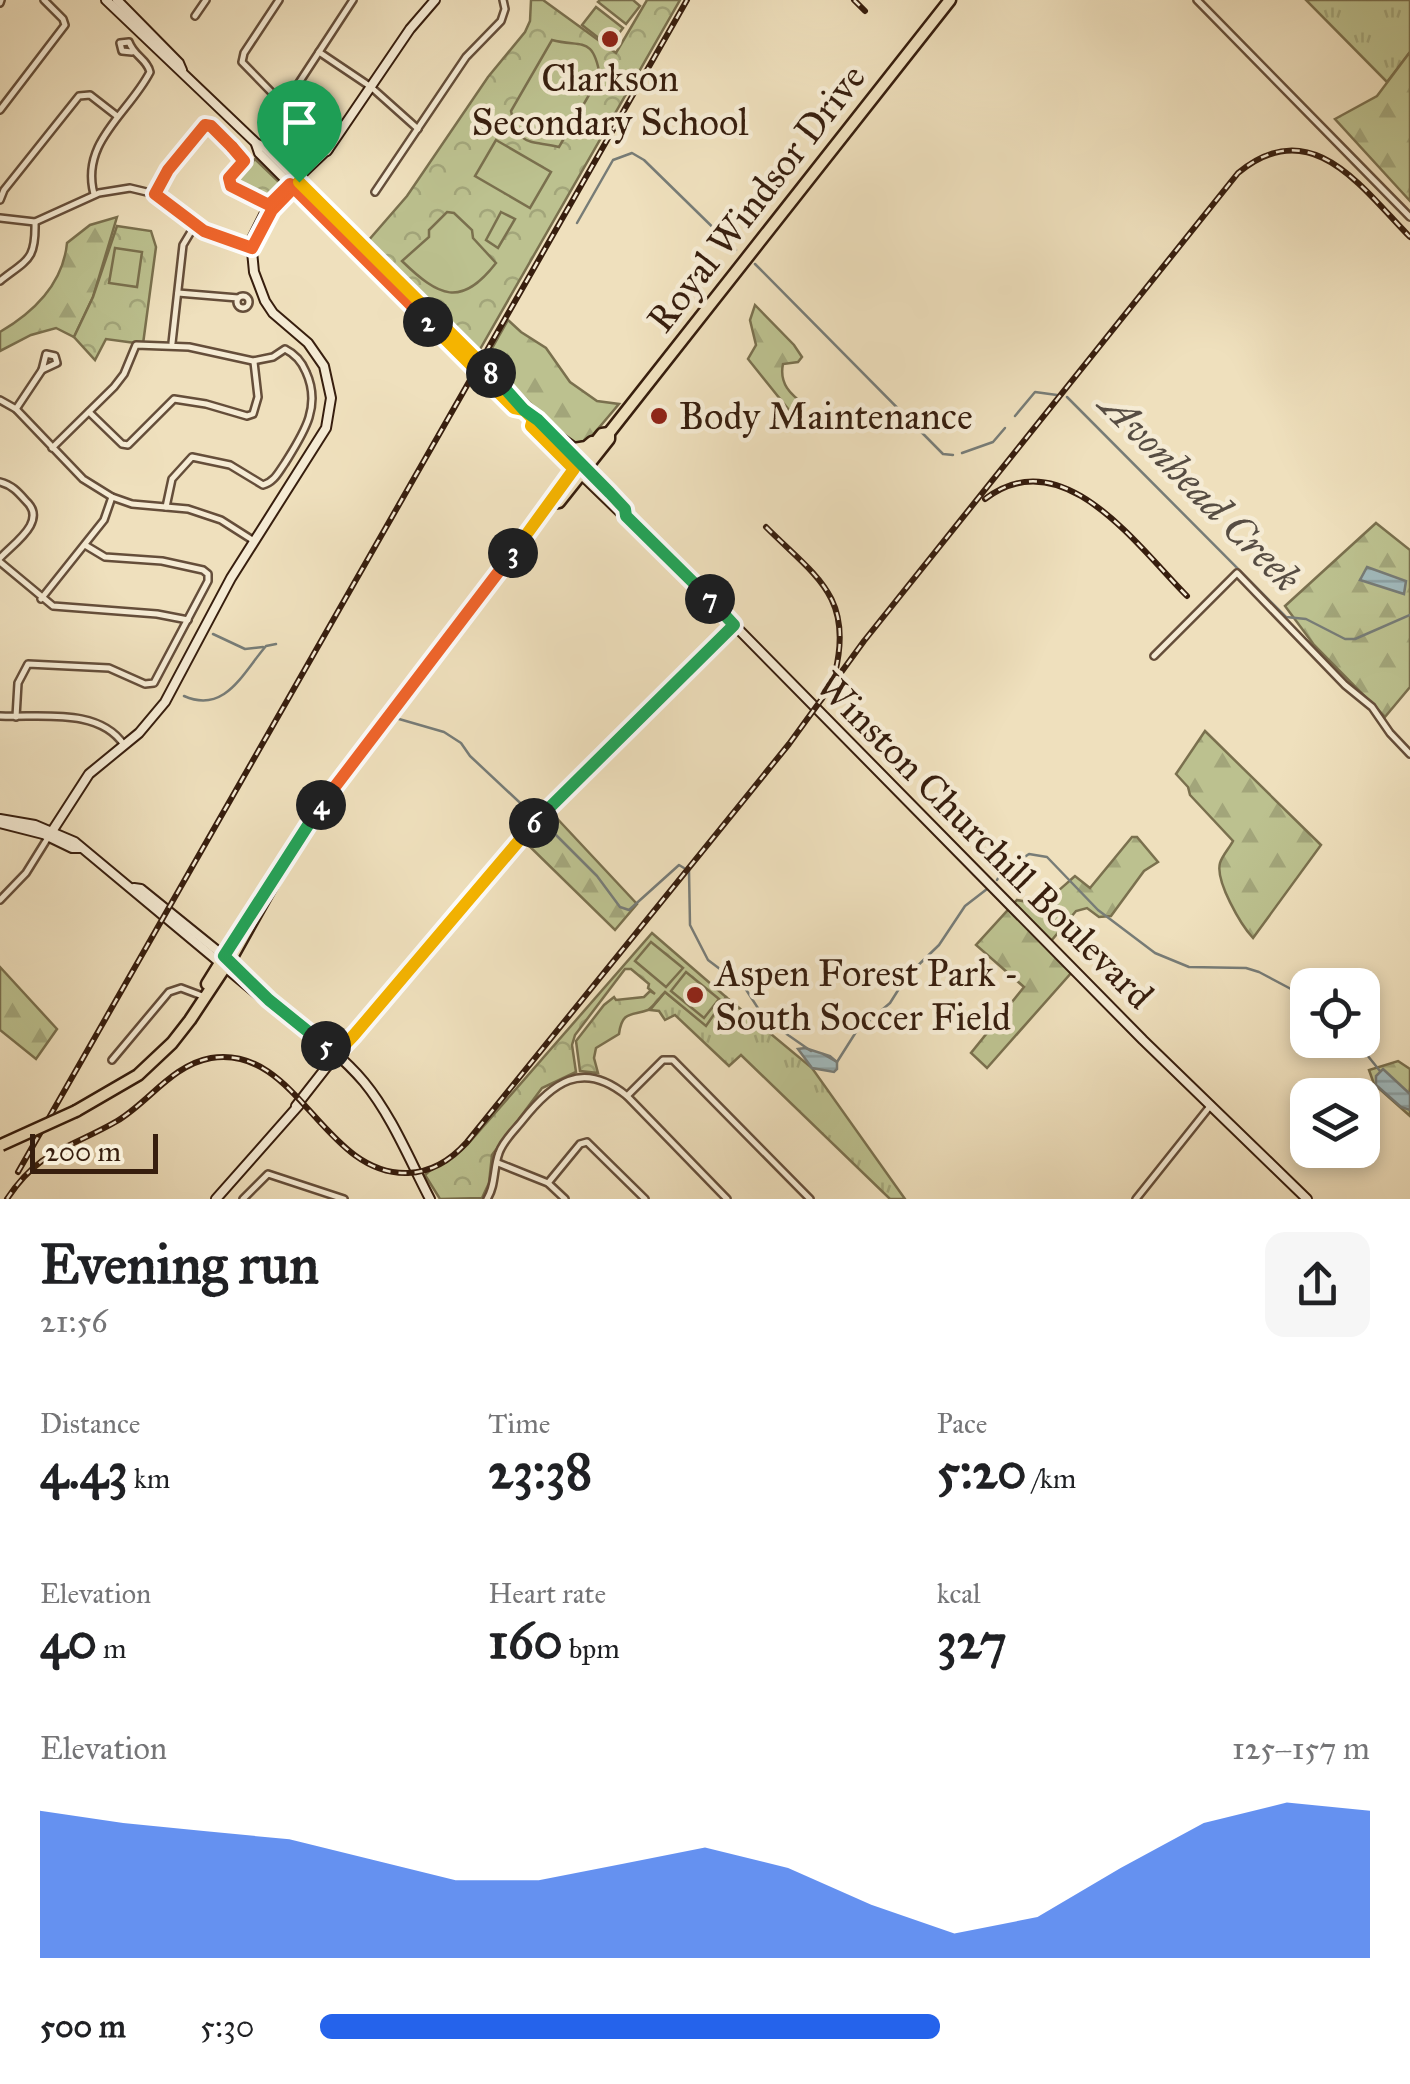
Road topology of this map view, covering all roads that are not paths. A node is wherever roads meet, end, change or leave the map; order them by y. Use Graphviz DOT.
graph roads {
  1 [pos="44,0"];
  2 [pos="106,0"];
  3 [pos="206,0"];
  4 [pos="279,0"];
  5 [pos="353,0"];
  6 [pos="434,0"];
  7 [pos="502,0"];
  8 [pos="950,0"];
  9 [pos="1197,0"];
  10 [pos="122,5"];
  11 [pos="195,16"];
  12 [pos="132,52"];
  13 [pos="319,52"];
  14 [pos="371,87"];
  15 [pos="3,100"];
  16 [pos="0,110"];
  17 [pos="117,116"];
  18 [pos="418,129"];
  19 [pos="294,183"];
  20 [pos="375,192"];
  21 [pos="94,194"];
  22 [pos="155,194"];
  23 [pos="0,200"];
  24 [pos="269,205"];
  25 [pos="0,218"];
  26 [pos="1410,218"];
  27 [pos="35,222"];
  28 [pos="195,225"];
  29 [pos="252,248"];
  30 [pos="0,281"];
  31 [pos="178,293"];
  32 [pos="238,298"];
  33 [pos="172,344"];
  34 [pos="254,361"];
  35 [pos="42,370"];
  36 [pos="0,400"];
  37 [pos="16,409"];
  38 [pos="89,412"];
  39 [pos="533,419"];
  40 [pos="552,434"];
  41 [pos="605,434"];
  42 [pos="52,448"];
  43 [pos="580,468"];
  44 [pos="0,482"];
  45 [pos="112,496"];
  46 [pos="166,507"];
  47 [pos="254,541"];
  48 [pos="86,546"];
  49 [pos="0,560"];
  50 [pos="41,599"];
  51 [pos="188,620"];
  52 [pos="734,625"];
  53 [pos="1154,656"];
  54 [pos="0,716"];
  55 [pos="16,717"];
  56 [pos="124,744"];
  57 [pos="1410,754"];
  58 [pos="0,821"];
  59 [pos="50,834"];
  60 [pos="0,900"];
  61 [pos="225,962"];
  62 [pos="206,993"];
  63 [pos="337,1056"];
  64 [pos="112,1060"];
  65 [pos="627,1096"];
  66 [pos="1210,1105"];
  67 [pos="0,1145"];
  68 [pos="497,1162"];
  69 [pos="548,1183"];
  70 [pos="216,1199"];
  71 [pos="244,1199"];
  72 [pos="344,1199"];
  73 [pos="430,1199"];
  74 [pos="487,1199"];
  75 [pos="564,1199"];
  76 [pos="645,1199"];
  77 [pos="727,1199"];
  78 [pos="810,1199"];
  79 [pos="1136,1199"];
  80 [pos="1307,1199"];
  1 -- 15 [label="street"];
  2 -- 10 [label="main road, Winston Churchill Boulevard"];
  3 -- 11 [label="street"];
  4 -- 13 [label="street"];
  5 -- 13 [label="street"];
  6 -- 14 [label="main road"];
  7 -- 18 [label="street"];
  8 -- 41 [label="main road, Royal Windsor Drive"];
  9 -- 26 [label="street"];
  10 -- 19 [label="main road, Winston Churchill Boulevard"];
  12 -- 17 [label="street"];
  13 -- 14 [label="street"];
  14 -- 18 [label="street"];
  14 -- 19 [label="main road"];
  15 -- 16 [label="street"];
  17 -- 21 [label="street"];
  17 -- 23 [label="street"];
  18 -- 20 [label="street"];
  19 -- 24 [label="main road"];
  19 -- 29 [label="main road"];
  19 -- 39 [label="main road, Winston Churchill Boulevard"];
  21 -- 22 [label="street"];
  21 -- 27 [label="street"];
  22 -- 24 [label="street"];
  22 -- 28 [label="street"];
  24 -- 29 [label="main road"];
  25 -- 27 [label="street"];
  27 -- 30 [label="street"];
  28 -- 29 [label="street"];
  28 -- 31 [label="street"];
  29 -- 47 [label="main road"];
  31 -- 32 [label="street"];
  31 -- 33 [label="street"];
  33 -- 34 [label="street"];
  33 -- 38 [label="street"];
  34 -- 38 [label="street"];
  34 -- 46 [label="street"];
  35 -- 37 [label="street"];
  36 -- 37 [label="street"];
  37 -- 42 [label="street"];
  38 -- 42 [label="street"];
  39 -- 40 [label="main road, Winston Churchill Boulevard"];
  39 -- 43 [label="main road, Winston Churchill Boulevard"];
  40 -- 41 [label="main road"];
  40 -- 43 [label="main road, Winston Churchill Boulevard"];
  41 -- 43 [label="main road, Royal Windsor Drive"];
  42 -- 45 [label="street"];
  43 -- 52 [label="main road, Winston Churchill Boulevard"];
  43 -- 61 [label="main road, Royal Windsor Drive"];
  44 -- 49 [label="street"];
  45 -- 46 [label="street"];
  45 -- 48 [label="street"];
  46 -- 47 [label="street"];
  47 -- 56 [label="main road"];
  48 -- 50 [label="street"];
  48 -- 51 [label="street"];
  49 -- 50 [label="street"];
  50 -- 51 [label="street"];
  51 -- 55 [label="street"];
  52 -- 63 [label="main road"];
  52 -- 66 [label="main road, Winston Churchill Boulevard"];
  53 -- 57 [label="street"];
  54 -- 55 [label="street"];
  55 -- 56 [label="street"];
  56 -- 59 [label="main road"];
  58 -- 59 [label="main road"];
  59 -- 60 [label="street"];
  59 -- 61 [label="main road"];
  61 -- 62 [label="main road, Royal Windsor Drive"];
  61 -- 63 [label="main road"];
  62 -- 64 [label="street"];
  62 -- 67 [label="main road, Royal Windsor Drive, bridge"];
  63 -- 70 [label="main road"];
  63 -- 73 [label="main road"];
  65 -- 68 [label="street"];
  65 -- 77 [label="street"];
  65 -- 78 [label="street"];
  66 -- 79 [label="street"];
  66 -- 80 [label="main road, Winston Churchill Boulevard"];
  68 -- 69 [label="street"];
  68 -- 74 [label="street"];
  69 -- 75 [label="street"];
  69 -- 76 [label="street"];
  71 -- 72 [label="street"];
}
